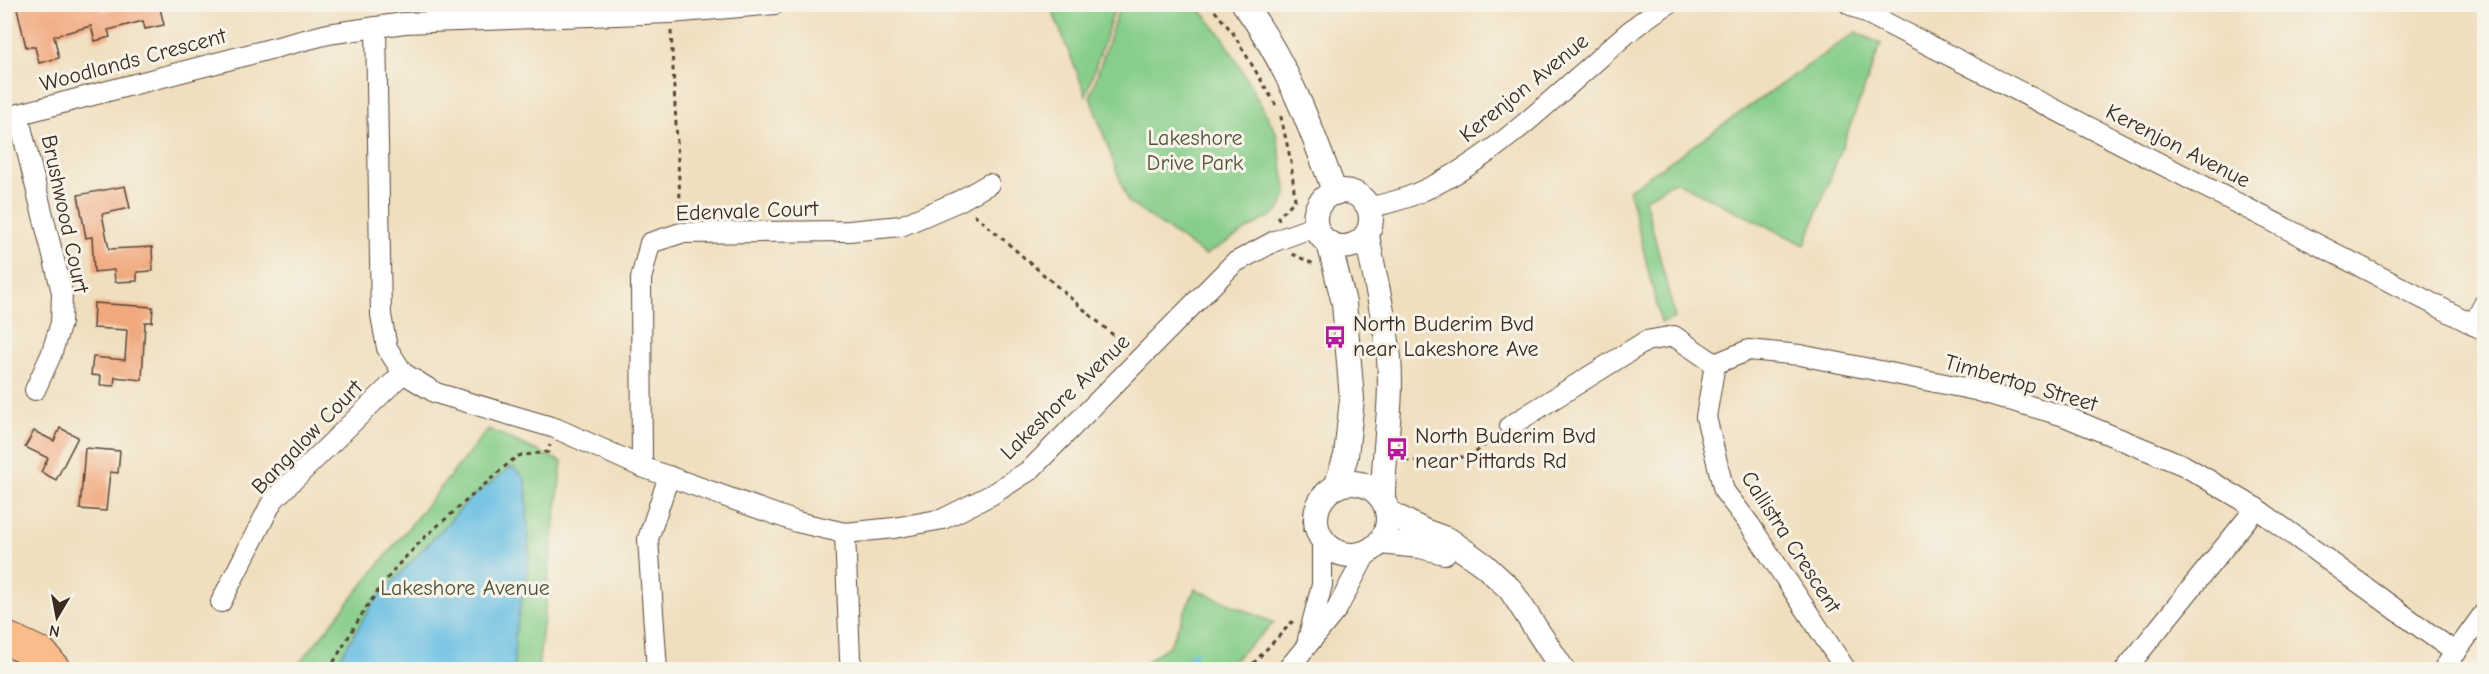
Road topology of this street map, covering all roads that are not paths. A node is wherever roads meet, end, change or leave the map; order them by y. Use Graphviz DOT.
graph roads {
  1 [pos="1244,4"];
  2 [pos="1849,4"];
  3 [pos="774,5"];
  4 [pos="1658,7"];
  5 [pos="510,12"];
  6 [pos="1887,12"];
  7 [pos="376,27"];
  8 [pos="11,116"];
  9 [pos="989,184"];
  10 [pos="1335,193"];
  11 [pos="1369,208"];
  12 [pos="1323,234"];
  13 [pos="1366,236"];
  14 [pos="2484,304"];
  15 [pos="2479,327"];
  16 [pos="1715,364"];
  17 [pos="403,373"];
  18 [pos="35,390"];
  19 [pos="1510,426"];
  20 [pos="642,467"];
  21 [pos="669,476"];
  22 [pos="1328,483"];
  23 [pos="1385,506"];
  24 [pos="2256,508"];
  25 [pos="845,533"];
  26 [pos="1314,540"];
  27 [pos="1374,547"];
  28 [pos="1484,565"];
  29 [pos="221,602"];
  30 [pos="2484,613"];
  31 [pos="7,637"];
  32 [pos="1307,644"];
  33 [pos="2456,652"];
  34 [pos="32,669"];
  35 [pos="54,669"];
  36 [pos="657,669"];
  37 [pos="854,669"];
  38 [pos="1287,669"];
  39 [pos="1563,669"];
  40 [pos="1846,669"];
  41 [pos="2125,669"];
  42 [pos="2443,669"];
  1 -- 10 [label="street"];
  2 -- 6 [label="street, Kerenjon Avenue"];
  3 -- 5 [label="street, Woodlands Crescent"];
  4 -- 11 [label="street, Kerenjon Avenue"];
  5 -- 7 [label="street, Woodlands Crescent"];
  6 -- 15 [label="street, Kerenjon Avenue"];
  7 -- 8 [label="street, Woodlands Crescent"];
  7 -- 17 [label="street, Lakeshore Avenue"];
  8 -- 18 [label="street, Brushwood Court"];
  9 -- 20 [label="street, Edenvale Court"];
  10 -- 11 [label="street"];
  10 -- 12 [label="street"];
  11 -- 13 [label="street"];
  12 -- 13 [label="street"];
  12 -- 22 [label="street"];
  12 -- 25 [label="street, Lakeshore Avenue"];
  13 -- 23 [label="street"];
  14 -- 15 [label="street"];
  16 -- 19 [label="street"];
  16 -- 24 [label="street, Timbertop Street"];
  16 -- 40 [label="street, Callistra Crescent"];
  17 -- 20 [label="street, Lakeshore Avenue"];
  17 -- 29 [label="street, Bangalow Court"];
  20 -- 21 [label="street, Lakeshore Avenue"];
  21 -- 25 [label="street, Lakeshore Avenue"];
  21 -- 36 [label="street"];
  22 -- 23 [label="street"];
  22 -- 26 [label="street"];
  23 -- 27 [label="street"];
  23 -- 28 [label="street"];
  24 -- 33 [label="street, Timbertop Street"];
  24 -- 41 [label="street"];
  25 -- 37 [label="street"];
  26 -- 27 [label="street"];
  26 -- 32 [label="street"];
  27 -- 28 [label="street"];
  27 -- 32 [label="street"];
  28 -- 39 [label="street"];
  30 -- 33 [label="street"];
  31 -- 34 [label="highway"];
  31 -- 35 [label="highway"];
  32 -- 38 [label="street"];
  33 -- 42 [label="street"];
}
